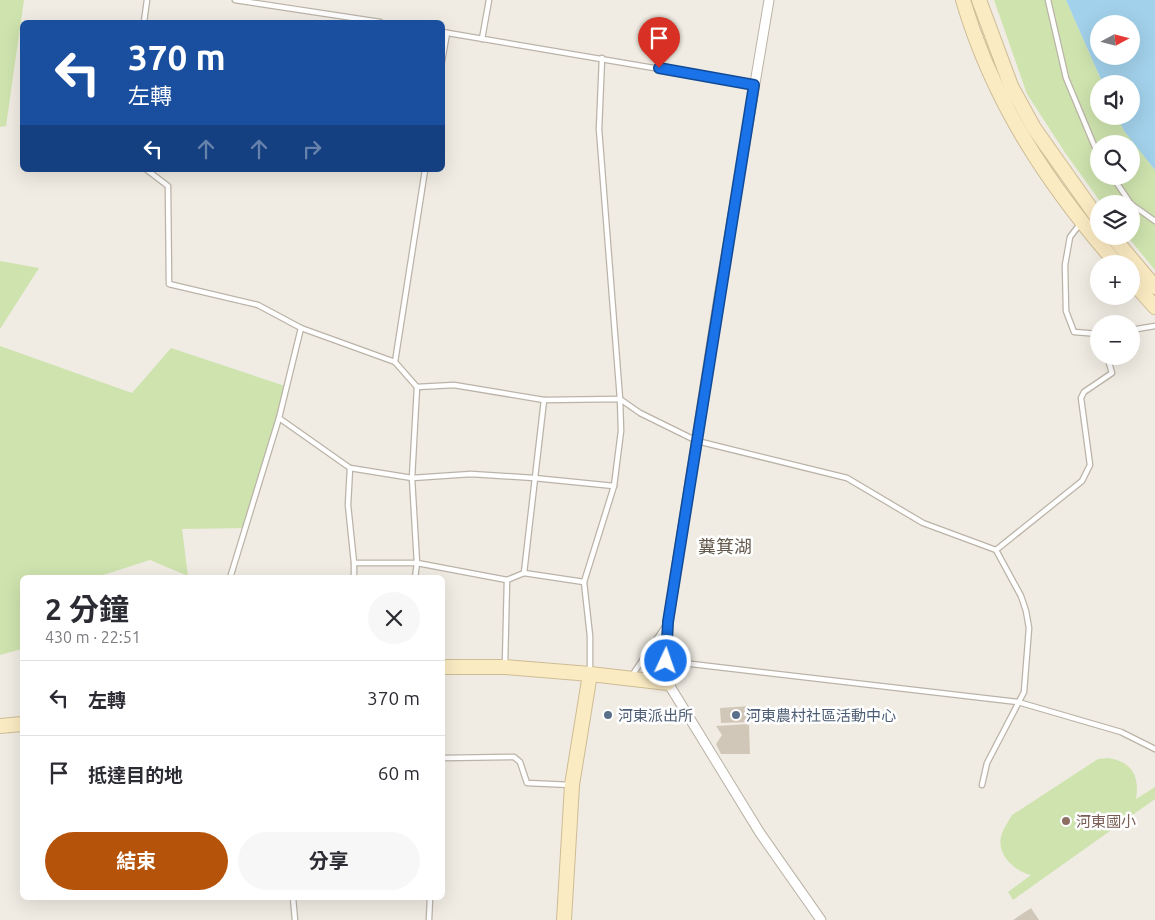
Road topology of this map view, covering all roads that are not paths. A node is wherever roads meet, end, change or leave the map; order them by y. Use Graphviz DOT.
graph roads {
  1 [pos="147,0"];
  2 [pos="236,0"];
  3 [pos="488,0"];
  4 [pos="769,0"];
  5 [pos="963,0"];
  6 [pos="979,0"];
  7 [pos="1048,0"];
  8 [pos="144,20"];
  9 [pos="367,20"];
  10 [pos="445,33"];
  11 [pos="482,39"];
  12 [pos="602,58"];
  13 [pos="754,85"];
  14 [pos="1090,135"];
  15 [pos="150,172"];
  16 [pos="425,172"];
  17 [pos="1118,185"];
  18 [pos="1090,207"];
  19 [pos="1155,221"];
  20 [pos="1081,223"];
  21 [pos="1120,245"];
  22 [pos="1109,255"];
  23 [pos="1155,286"];
  24 [pos="1140,290"];
  25 [pos="1155,306"];
  26 [pos="1155,326"];
  27 [pos="301,328"];
  28 [pos="1140,328"];
  29 [pos="1090,333"];
  30 [pos="395,362"];
  31 [pos="1110,365"];
  32 [pos="417,387"];
  33 [pos="620,399"];
  34 [pos="544,400"];
  35 [pos="279,418"];
  36 [pos="696,441"];
  37 [pos="350,468"];
  38 [pos="412,478"];
  39 [pos="534,478"];
  40 [pos="614,486"];
  41 [pos="996,550"];
  42 [pos="354,563"];
  43 [pos="417,563"];
  44 [pos="524,572"];
  45 [pos="231,575"];
  46 [pos="354,575"];
  47 [pos="415,575"];
  48 [pos="507,580"];
  49 [pos="584,582"];
  50 [pos="668,622"];
  51 [pos="666,661"];
  52 [pos="445,667"];
  53 [pos="505,667"];
  54 [pos="590,674"];
  55 [pos="630,678"];
  56 [pos="668,683"];
  57 [pos="1018,702"];
  58 [pos="20,724"];
  59 [pos="0,726"];
  60 [pos="1155,749"];
  61 [pos="445,758"];
  62 [pos="572,785"];
  63 [pos="982,785"];
  64 [pos="293,900"];
  65 [pos="430,900"];
  66 [pos="295,920"];
  67 [pos="429,920"];
  68 [pos="564,920"];
  69 [pos="821,920"];
  1 -- 8 [label="lane"];
  2 -- 9 [label="lane"];
  3 -- 11 [label="lane"];
  4 -- 13 [label="street"];
  5 -- 20 [label="main road"];
  6 -- 18 [label="main road"];
  7 -- 14 [label="lane"];
  10 -- 11 [label="lane"];
  11 -- 12 [label="lane"];
  12 -- 13 [label="lane"];
  12 -- 33 [label="lane"];
  13 -- 36 [label="street"];
  15 -- 27 [label="lane"];
  16 -- 30 [label="lane"];
  17 -- 19 [label="lane"];
  20 -- 22 [label="main road"];
  20 -- 29 [label="lane"];
  21 -- 23 [label="main road"];
  24 -- 25 [label="main road"];
  26 -- 28 [label="lane"];
  27 -- 30 [label="lane"];
  27 -- 35 [label="lane"];
  30 -- 32 [label="lane"];
  31 -- 41 [label="lane"];
  32 -- 34 [label="lane"];
  32 -- 38 [label="lane"];
  33 -- 34 [label="lane"];
  33 -- 36 [label="lane"];
  33 -- 40 [label="lane"];
  34 -- 39 [label="lane"];
  35 -- 37 [label="lane"];
  35 -- 45 [label="lane"];
  36 -- 41 [label="lane"];
  36 -- 50 [label="street"];
  37 -- 38 [label="lane"];
  37 -- 42 [label="lane"];
  38 -- 39 [label="lane"];
  38 -- 43 [label="lane"];
  39 -- 40 [label="lane"];
  39 -- 44 [label="lane"];
  40 -- 49 [label="lane"];
  41 -- 57 [label="lane"];
  42 -- 43 [label="lane"];
  42 -- 46 [label="lane"];
  43 -- 47 [label="lane"];
  43 -- 48 [label="lane"];
  44 -- 48 [label="lane"];
  44 -- 49 [label="lane"];
  48 -- 53 [label="lane"];
  49 -- 54 [label="lane"];
  50 -- 51 [label="street"];
  50 -- 55 [label="lane"];
  51 -- 56 [label="street"];
  51 -- 57 [label="lane"];
  52 -- 53 [label="main road"];
  53 -- 54 [label="main road"];
  54 -- 55 [label="main road"];
  54 -- 62 [label="main road"];
  55 -- 56 [label="main road"];
  56 -- 69 [label="street"];
  57 -- 60 [label="lane"];
  57 -- 63 [label="lane"];
  58 -- 59 [label="main road"];
  61 -- 62 [label="lane"];
  62 -- 68 [label="main road"];
  64 -- 66 [label="lane"];
  65 -- 67 [label="lane"];
}
